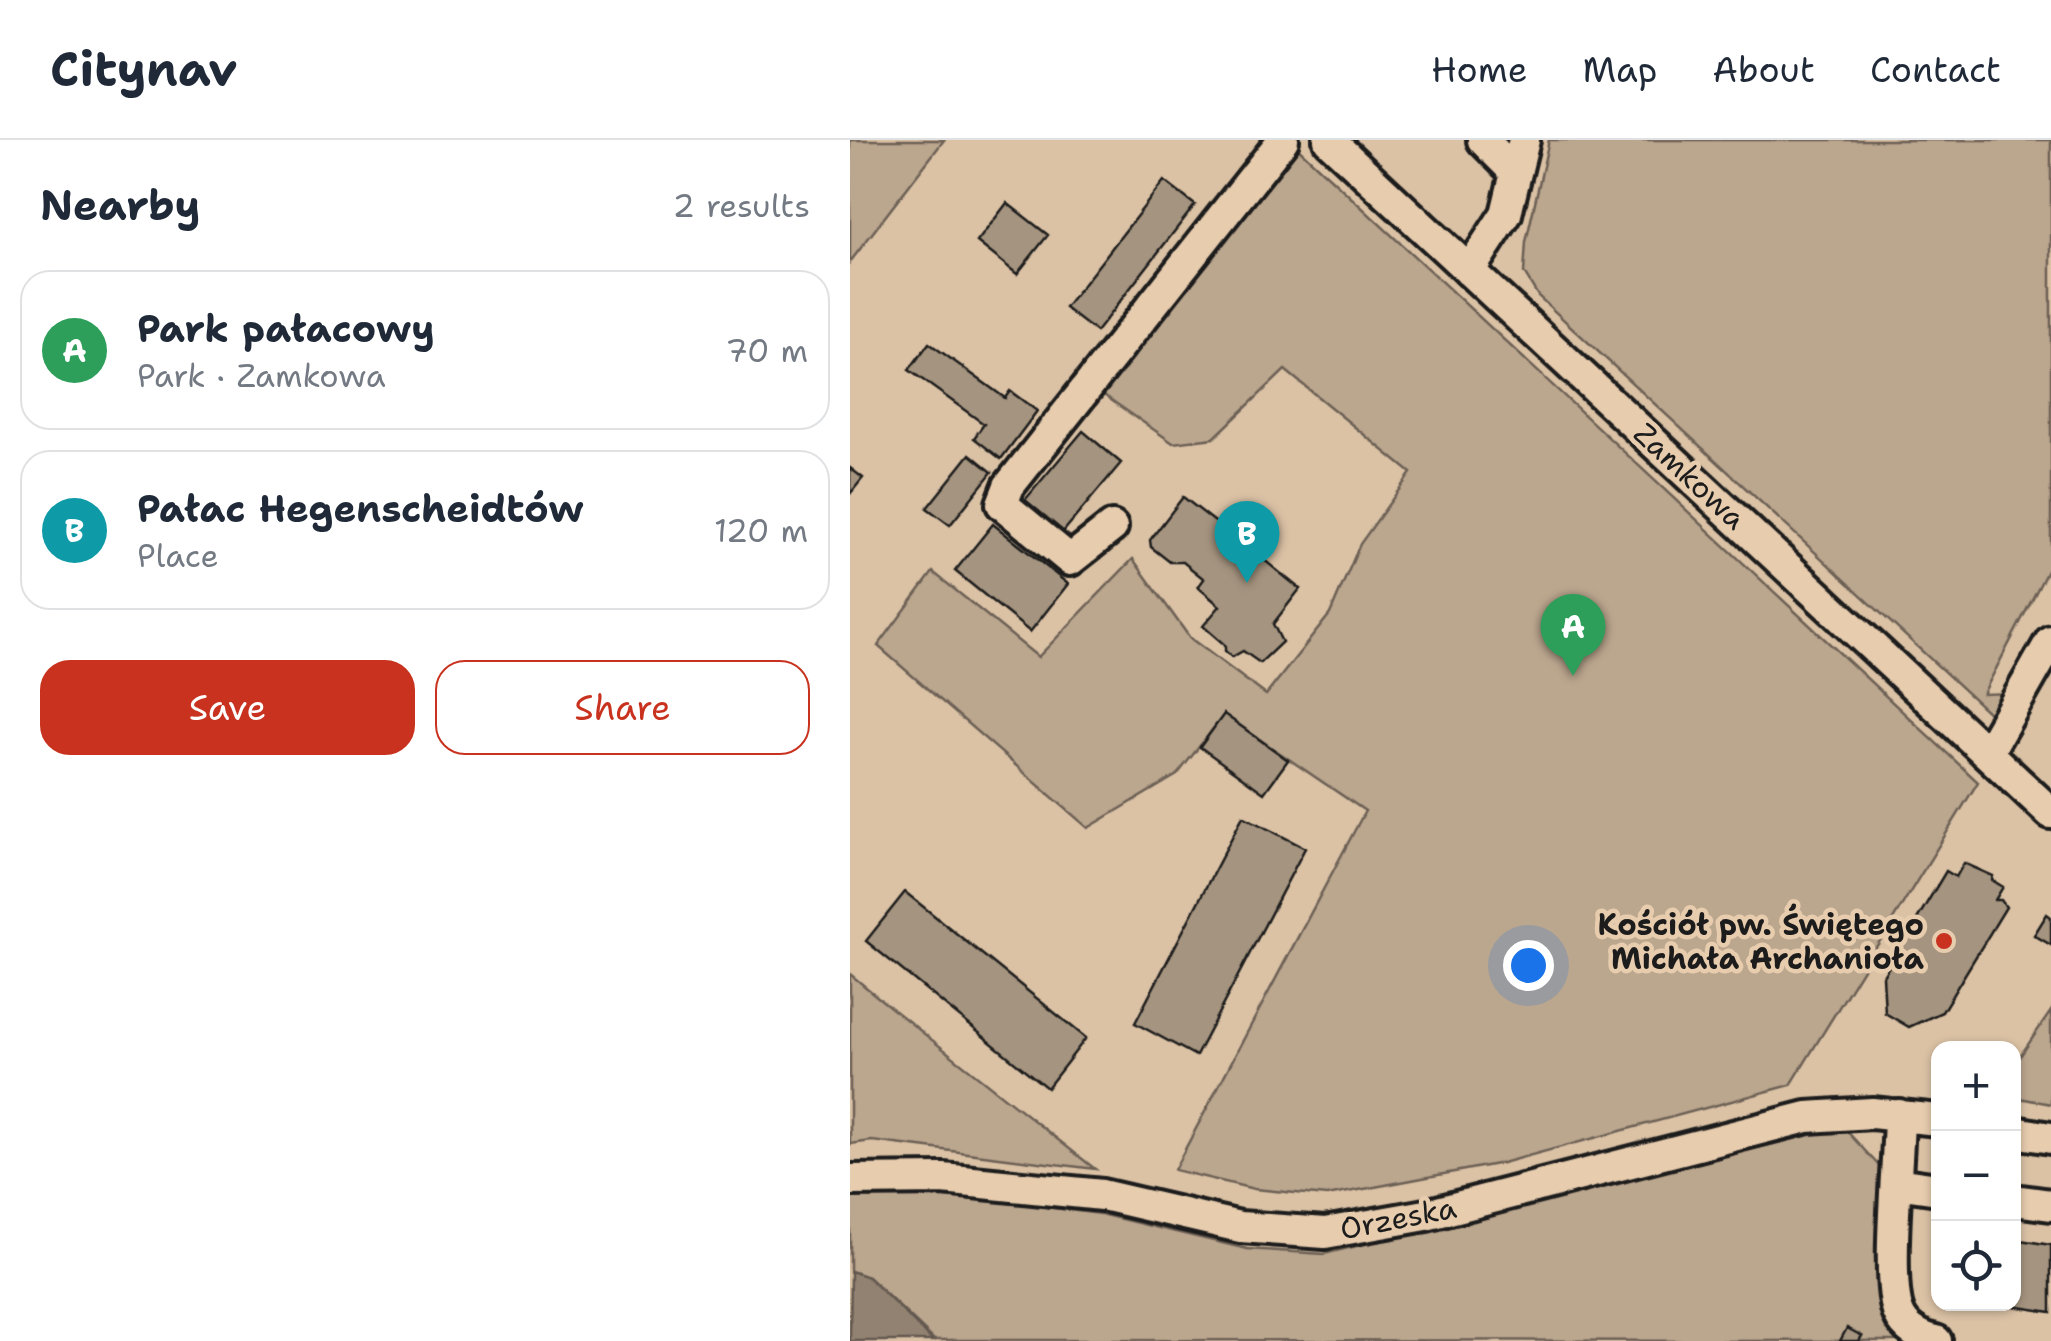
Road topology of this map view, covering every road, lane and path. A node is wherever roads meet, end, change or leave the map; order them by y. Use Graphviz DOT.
graph roads {
  1 [pos="1284,140"];
  2 [pos="1329,140"];
  3 [pos="1483,140"];
  4 [pos="1524,140"];
  5 [pos="1516,173"];
  6 [pos="1469,271"];
  7 [pos="1112,527"];
  8 [pos="2051,641"];
  9 [pos="1988,753"];
  10 [pos="2051,814"];
  11 [pos="1899,1115"];
  12 [pos="1931,1119"];
  13 [pos="2021,1133"];
  14 [pos="2051,1138"];
  15 [pos="850,1180"];
  16 [pos="1896,1183"];
  17 [pos="1931,1188"];
  18 [pos="2021,1201"];
  19 [pos="2051,1205"];
  20 [pos="1936,1341"];
  1 -- 7 [label="street"];
  2 -- 6 [label="street, Zamkowa"];
  3 -- 5 [label="street"];
  4 -- 5 [label="street"];
  5 -- 6 [label="street"];
  6 -- 9 [label="street, Zamkowa"];
  8 -- 9 [label="street"];
  9 -- 10 [label="street, Zamkowa"];
  11 -- 12 [label="street, Orzeska"];
  11 -- 15 [label="street, Orzeska"];
  11 -- 16 [label="street"];
  13 -- 14 [label="street"];
  16 -- 17 [label="street"];
  16 -- 20 [label="street"];
  18 -- 19 [label="street"];
}
